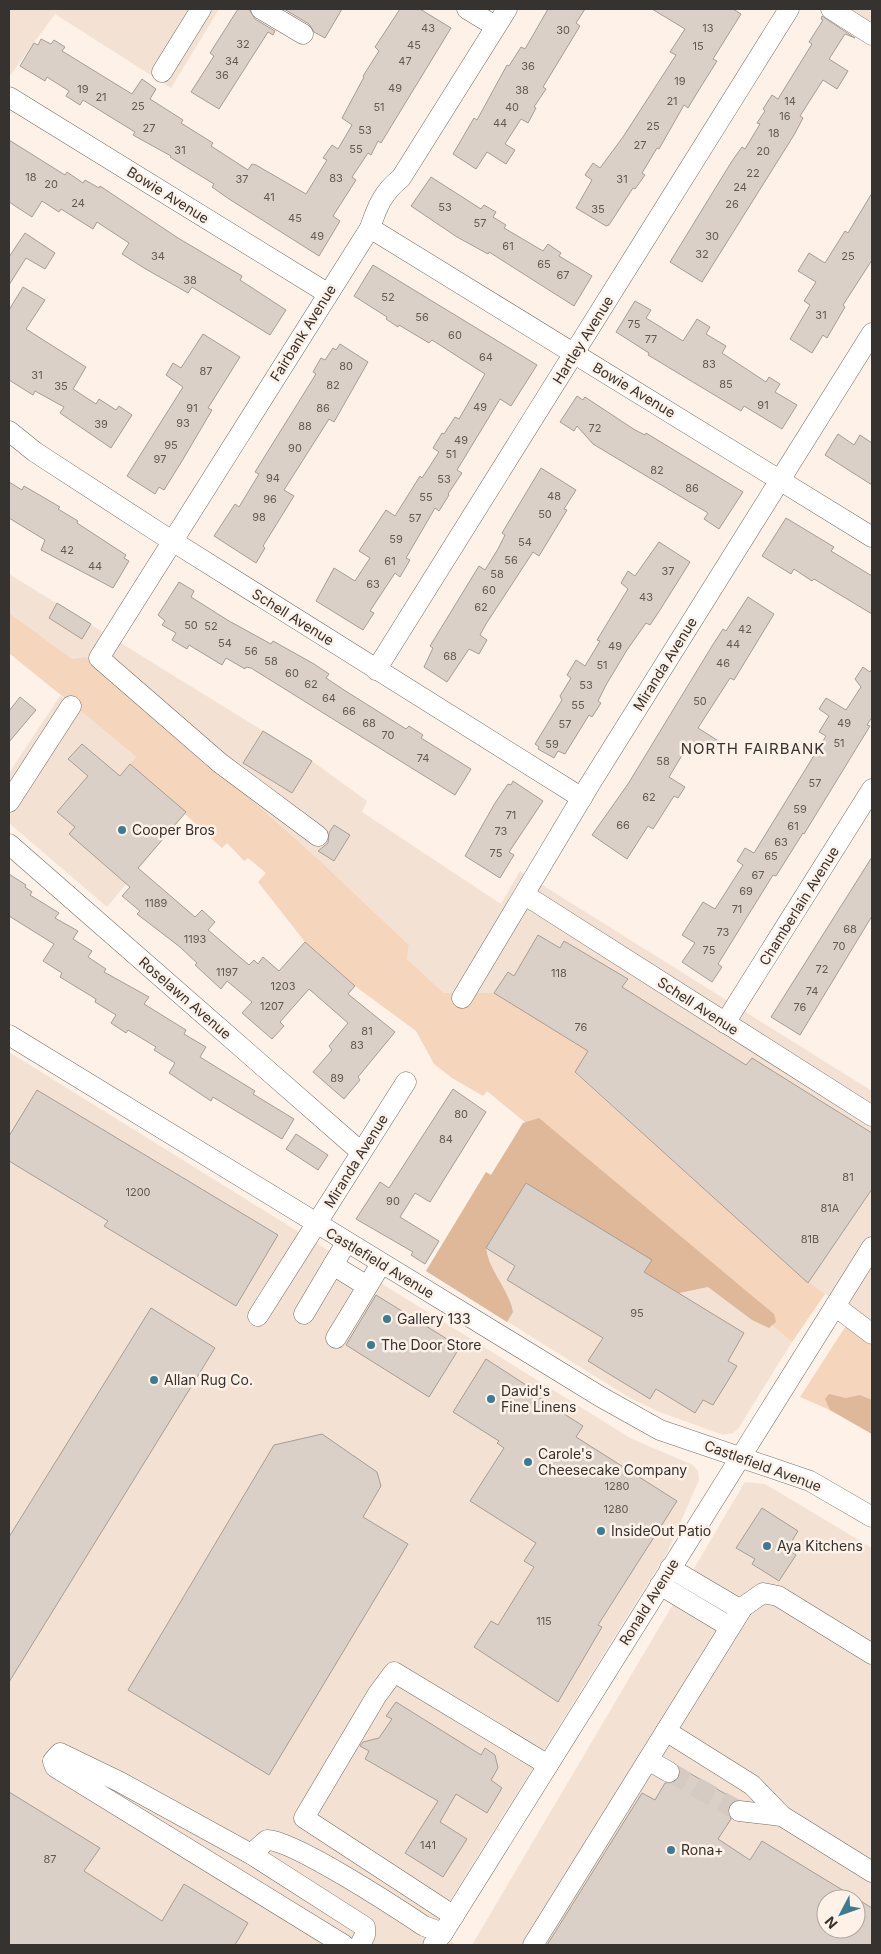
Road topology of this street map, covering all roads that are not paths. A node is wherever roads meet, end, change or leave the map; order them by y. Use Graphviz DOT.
graph roads {
  1 [pos="201,9"];
  2 [pos="261,9"];
  3 [pos="467,9"];
  4 [pos="507,9"];
  5 [pos="789,9"];
  6 [pos="831,9"];
  7 [pos="495,26"];
  8 [pos="303,34"];
  9 [pos="872,34"];
  10 [pos="162,72"];
  11 [pos="9,97"];
  12 [pos="370,228"];
  13 [pos="327,293"];
  14 [pos="872,333"];
  15 [pos="575,354"];
  16 [pos="9,431"];
  17 [pos="780,480"];
  18 [pos="872,537"];
  19 [pos="172,541"];
  20 [pos="376,670"];
  21 [pos="71,706"];
  22 [pos="872,789"];
  23 [pos="582,798"];
  24 [pos="9,802"];
  25 [pos="318,836"];
  26 [pos="9,844"];
  27 [pos="525,896"];
  28 [pos="462,998"];
  29 [pos="725,1024"];
  30 [pos="9,1035"];
  31 [pos="406,1082"];
  32 [pos="872,1116"];
  33 [pos="361,1152"];
  34 [pos="316,1224"];
  35 [pos="346,1243"];
  36 [pos="872,1247"];
  37 [pos="381,1264"];
  38 [pos="333,1266"];
  39 [pos="367,1286"];
  40 [pos="835,1306"];
  41 [pos="304,1314"];
  42 [pos="258,1316"];
  43 [pos="872,1334"];
  44 [pos="336,1338"];
  45 [pos="740,1457"];
  46 [pos="872,1517"];
  47 [pos="665,1577"];
  48 [pos="736,1619"];
  49 [pos="872,1654"];
  50 [pos="666,1732"];
  51 [pos="648,1760"];
  52 [pos="548,1765"];
  53 [pos="669,1772"];
  54 [pos="738,1811"];
  55 [pos="782,1816"];
  56 [pos="251,1854"];
  57 [pos="872,1872"];
  58 [pos="454,1916"];
  59 [pos="438,1939"];
  60 [pos="344,1945"];
  61 [pos="360,1945"];
  62 [pos="533,1945"];
  1 -- 10 [label="street"];
  2 -- 8 [label="street"];
  3 -- 7 [label="street"];
  4 -- 7 [label="street, Fairbank Avenue"];
  5 -- 15 [label="street, Hartley Avenue"];
  6 -- 9 [label="street"];
  7 -- 12 [label="street, Fairbank Avenue"];
  11 -- 13 [label="street, Bowie Avenue"];
  12 -- 13 [label="street, Fairbank Avenue"];
  12 -- 15 [label="street, Bowie Avenue"];
  13 -- 19 [label="street, Fairbank Avenue"];
  14 -- 17 [label="street, Miranda Avenue"];
  15 -- 17 [label="street, Bowie Avenue"];
  15 -- 20 [label="street, Hartley Avenue"];
  16 -- 19 [label="street, Schell Avenue"];
  17 -- 18 [label="street, Bowie Avenue"];
  17 -- 23 [label="street, Miranda Avenue"];
  19 -- 20 [label="street, Schell Avenue"];
  19 -- 25 [label="street, Fairbank Avenue"];
  20 -- 23 [label="street, Schell Avenue"];
  21 -- 24 [label="street"];
  22 -- 29 [label="street, Chamberlain Avenue"];
  23 -- 27 [label="street, Miranda Avenue"];
  26 -- 33 [label="street, Roselawn Avenue"];
  27 -- 28 [label="street, Miranda Avenue"];
  27 -- 29 [label="street, Schell Avenue"];
  29 -- 32 [label="street, Schell Avenue"];
  30 -- 34 [label="street, Castlefield Avenue"];
  31 -- 33 [label="street, Miranda Avenue"];
  33 -- 34 [label="street, Miranda Avenue"];
  34 -- 35 [label="street, Castlefield Avenue"];
  34 -- 42 [label="street, Miranda Avenue"];
  35 -- 37 [label="street, Castlefield Avenue"];
  35 -- 38 [label="street"];
  36 -- 40 [label="street, Ronald Avenue"];
  37 -- 39 [label="street"];
  37 -- 45 [label="street, Castlefield Avenue"];
  38 -- 39 [label="street"];
  38 -- 41 [label="street"];
  39 -- 44 [label="street"];
  40 -- 43 [label="street"];
  40 -- 45 [label="street, Ronald Avenue"];
  45 -- 46 [label="street, Castlefield Avenue"];
  45 -- 47 [label="street, Ronald Avenue"];
  47 -- 48 [label="street"];
  47 -- 52 [label="street, Ronald Avenue"];
  48 -- 49 [label="street"];
  48 -- 50 [label="street"];
  50 -- 51 [label="street"];
  50 -- 55 [label="street"];
  51 -- 53 [label="street"];
  51 -- 62 [label="street"];
  52 -- 58 [label="street, Ronald Avenue"];
  52 -- 58 [label="street"];
  54 -- 55 [label="street"];
  55 -- 57 [label="street"];
  56 -- 59 [label="street"];
  56 -- 60 [label="street"];
  56 -- 61 [label="street"];
  58 -- 59 [label="street, Ronald Avenue"];
}
